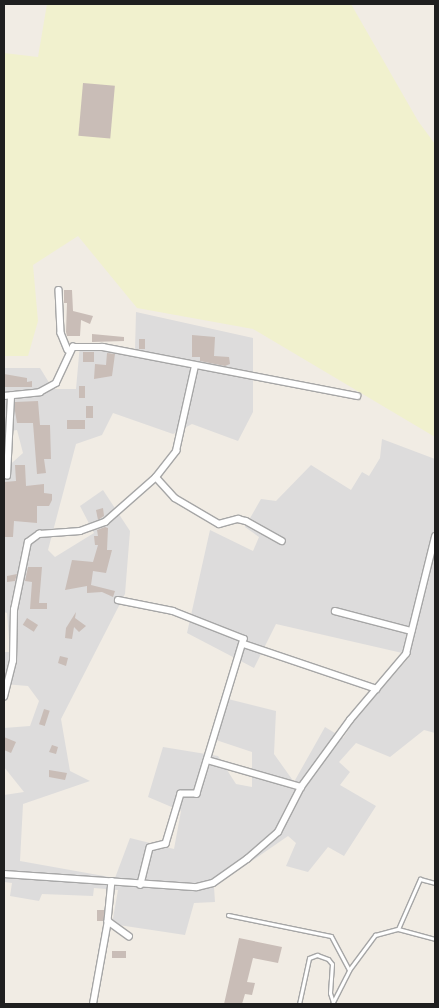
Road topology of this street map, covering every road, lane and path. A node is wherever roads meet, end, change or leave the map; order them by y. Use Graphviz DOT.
graph roads {
  1 [pos="59,290"];
  2 [pos="68,350"];
  3 [pos="194,366"];
  4 [pos="4,396"];
  5 [pos="11,396"];
  6 [pos="357,396"];
  7 [pos="7,476"];
  8 [pos="156,477"];
  9 [pos="435,537"];
  10 [pos="282,541"];
  11 [pos="118,600"];
  12 [pos="335,610"];
  13 [pos="411,631"];
  14 [pos="244,644"];
  15 [pos="377,689"];
  16 [pos="4,697"];
  17 [pos="207,760"];
  18 [pos="301,788"];
  19 [pos="4,874"];
  20 [pos="112,882"];
  21 [pos="435,883"];
  22 [pos="141,885"];
  23 [pos="228,915"];
  24 [pos="108,921"];
  25 [pos="398,929"];
  26 [pos="129,936"];
  27 [pos="435,939"];
  28 [pos="349,970"];
  29 [pos="333,1003"];
  30 [pos="93,1004"];
  31 [pos="299,1004"];
  1 -- 2 [label="street"];
  2 -- 3 [label="street"];
  2 -- 5 [label="street"];
  3 -- 6 [label="street"];
  3 -- 8 [label="street"];
  4 -- 5 [label="street"];
  5 -- 7 [label="street"];
  8 -- 10 [label="street"];
  8 -- 16 [label="street"];
  9 -- 13 [label="street"];
  11 -- 14 [label="street"];
  12 -- 13 [label="street"];
  13 -- 15 [label="street"];
  14 -- 15 [label="street"];
  14 -- 17 [label="street"];
  15 -- 18 [label="street"];
  17 -- 18 [label="street"];
  17 -- 22 [label="street"];
  18 -- 22 [label="street"];
  19 -- 20 [label="street"];
  20 -- 22 [label="street"];
  20 -- 24 [label="street"];
  21 -- 25 [label="lane"];
  23 -- 28 [label="lane"];
  24 -- 26 [label="street"];
  24 -- 30 [label="street"];
  25 -- 27 [label="lane"];
  25 -- 28 [label="lane"];
  28 -- 29 [label="lane"];
  29 -- 31 [label="lane"];
}
